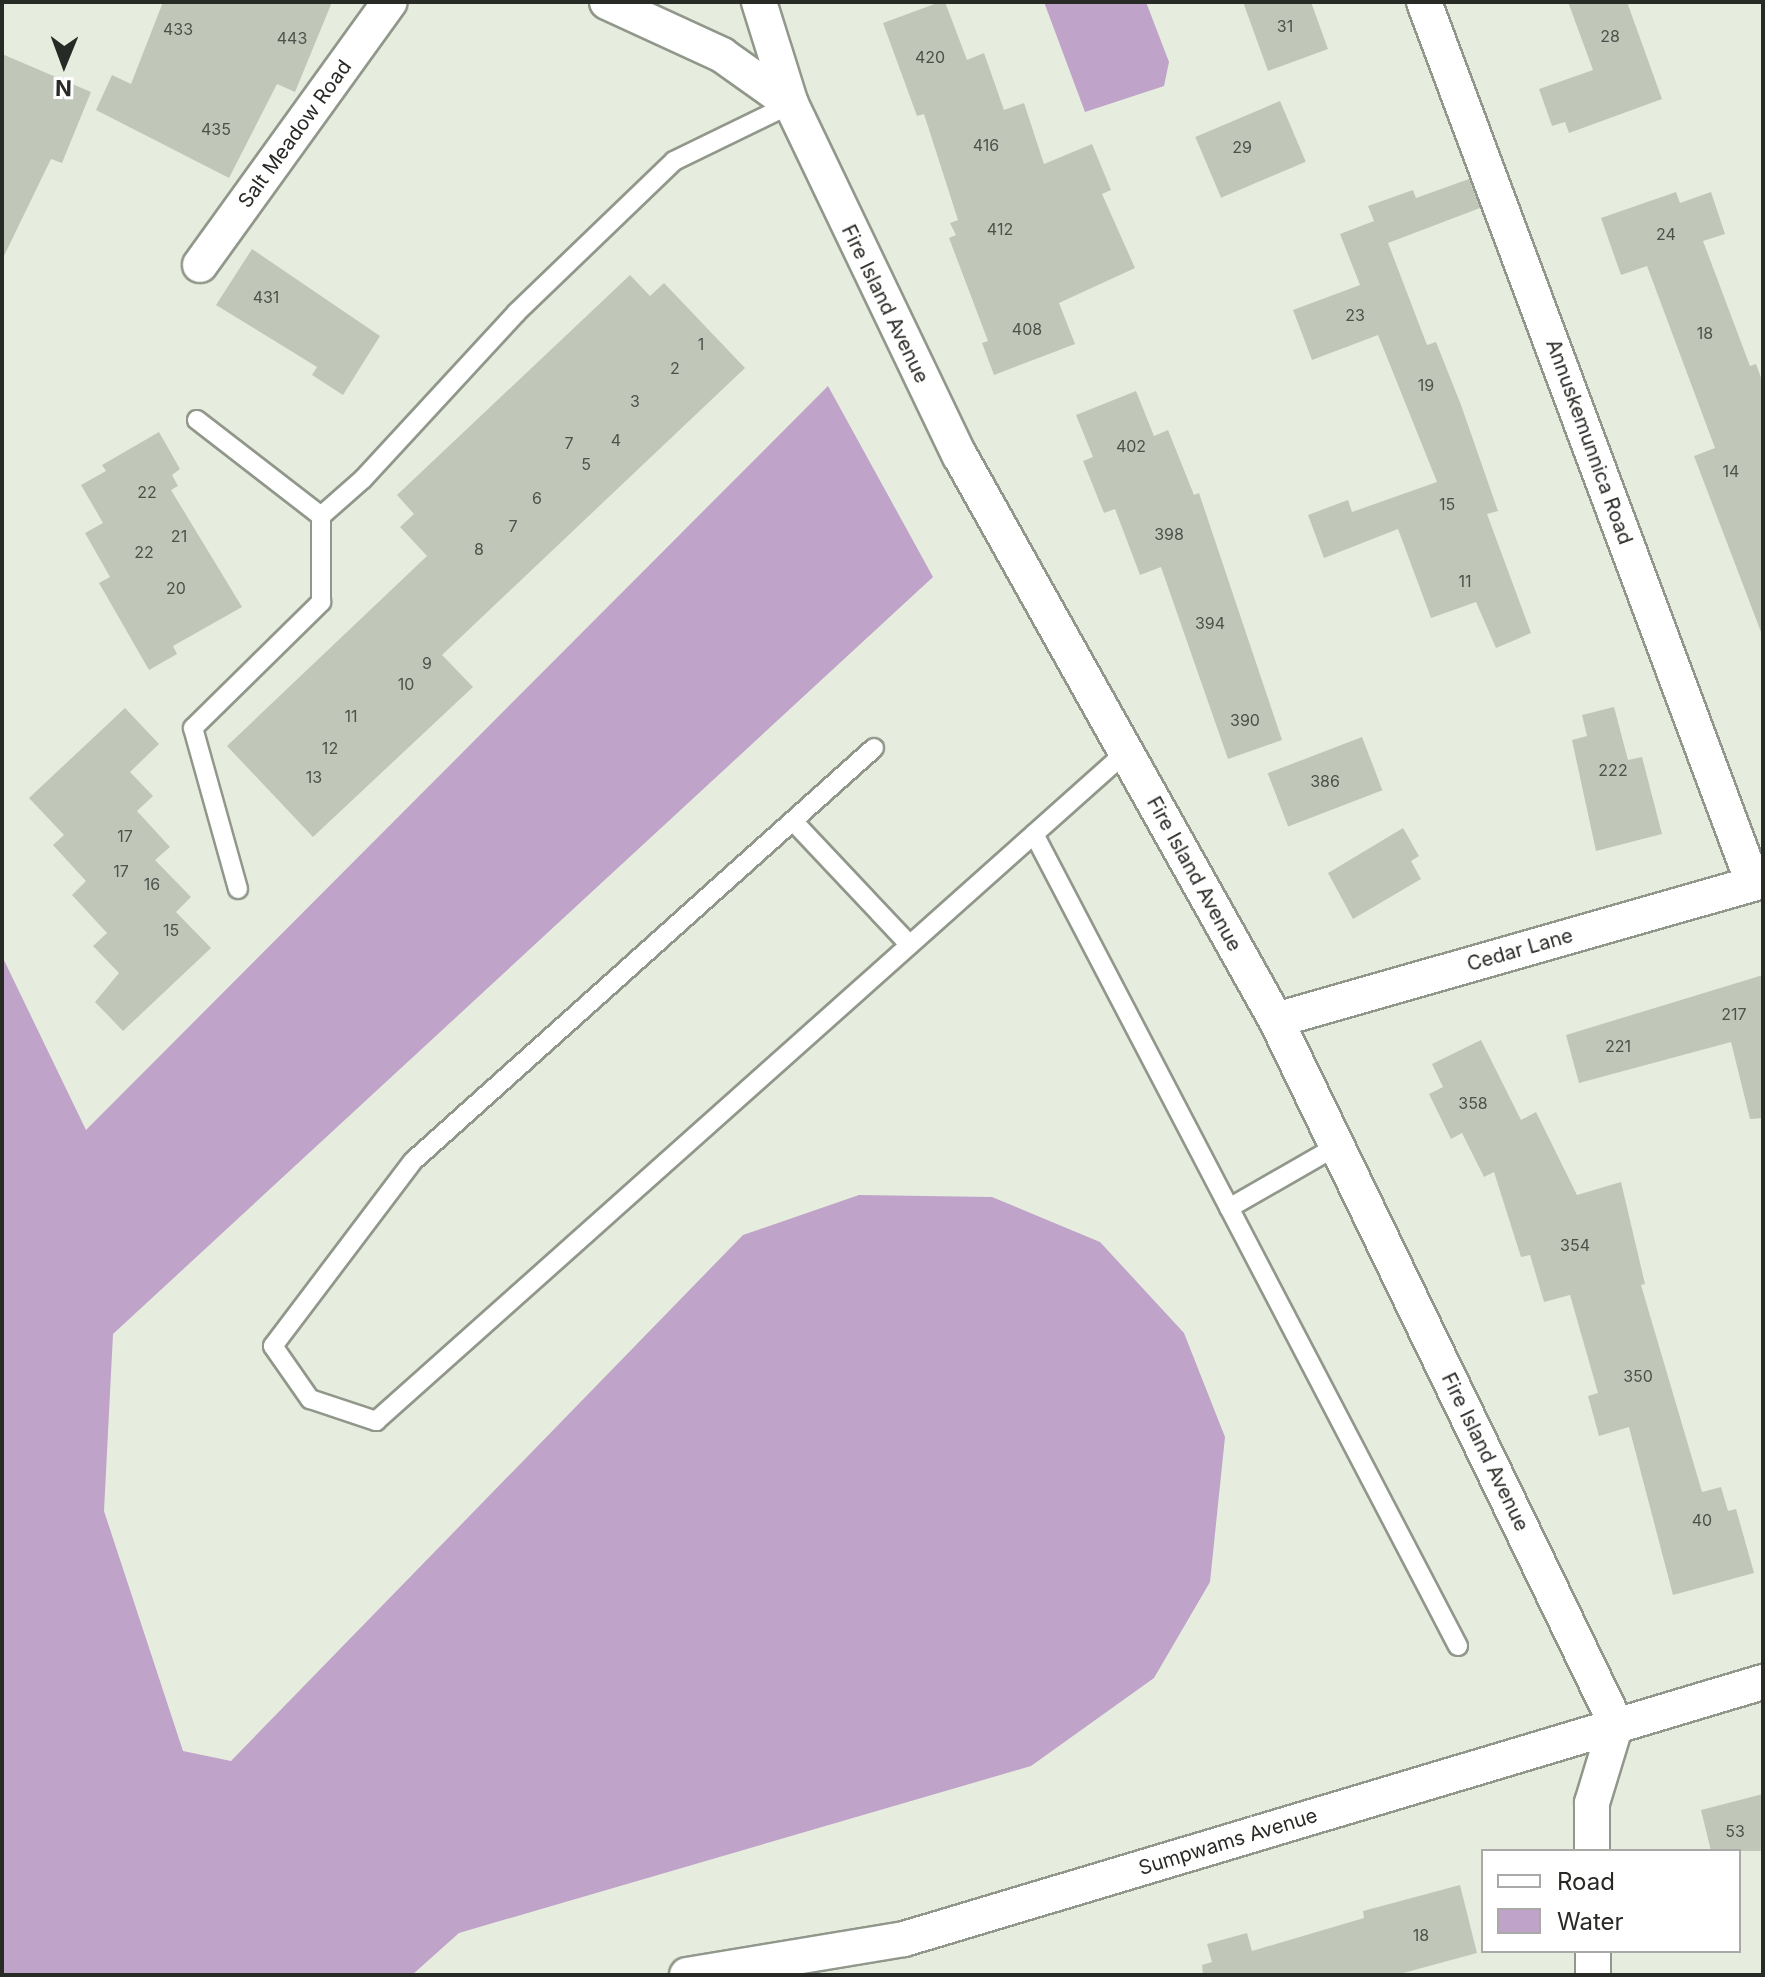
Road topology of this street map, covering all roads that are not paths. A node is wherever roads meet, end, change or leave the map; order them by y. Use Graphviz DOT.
graph roads {
  1 [pos="390,2"];
  2 [pos="607,2"];
  3 [pos="759,2"];
  4 [pos="1424,2"];
  5 [pos="791,104"];
  6 [pos="200,265"];
  7 [pos="197,420"];
  8 [pos="321,516"];
  9 [pos="874,748"];
  10 [pos="1126,752"];
  11 [pos="793,821"];
  12 [pos="1034,834"];
  13 [pos="1758,882"];
  14 [pos="238,889"];
  15 [pos="910,945"];
  16 [pos="1276,1020"];
  17 [pos="1337,1146"];
  18 [pos="1229,1208"];
  19 [pos="1458,1646"];
  20 [pos="1763,1682"];
  21 [pos="1616,1724"];
  22 [pos="1592,1849"];
  23 [pos="1593,1953"];
  24 [pos="687,1975"];
  25 [pos="1593,1975"];
  1 -- 6 [label="street, Salt Meadow Road"];
  2 -- 5 [label="street, Fire Island Avenue"];
  3 -- 5 [label="street"];
  4 -- 13 [label="street, Annuskemunnica Road"];
  5 -- 8 [label="lane"];
  5 -- 10 [label="street, Fire Island Avenue"];
  7 -- 8 [label="lane"];
  8 -- 14 [label="lane"];
  9 -- 11 [label="lane"];
  10 -- 12 [label="lane"];
  10 -- 16 [label="street, Fire Island Avenue"];
  11 -- 15 [label="lane"];
  11 -- 15 [label="lane"];
  12 -- 15 [label="lane"];
  12 -- 18 [label="lane"];
  13 -- 16 [label="street, Cedar Lane"];
  16 -- 17 [label="street, Fire Island Avenue"];
  17 -- 18 [label="lane"];
  17 -- 21 [label="street, Fire Island Avenue"];
  18 -- 19 [label="lane"];
  20 -- 21 [label="street, Sumpwams Avenue"];
  21 -- 22 [label="street"];
  21 -- 24 [label="street, Sumpwams Avenue"];
  23 -- 25 [label="street"];
}
